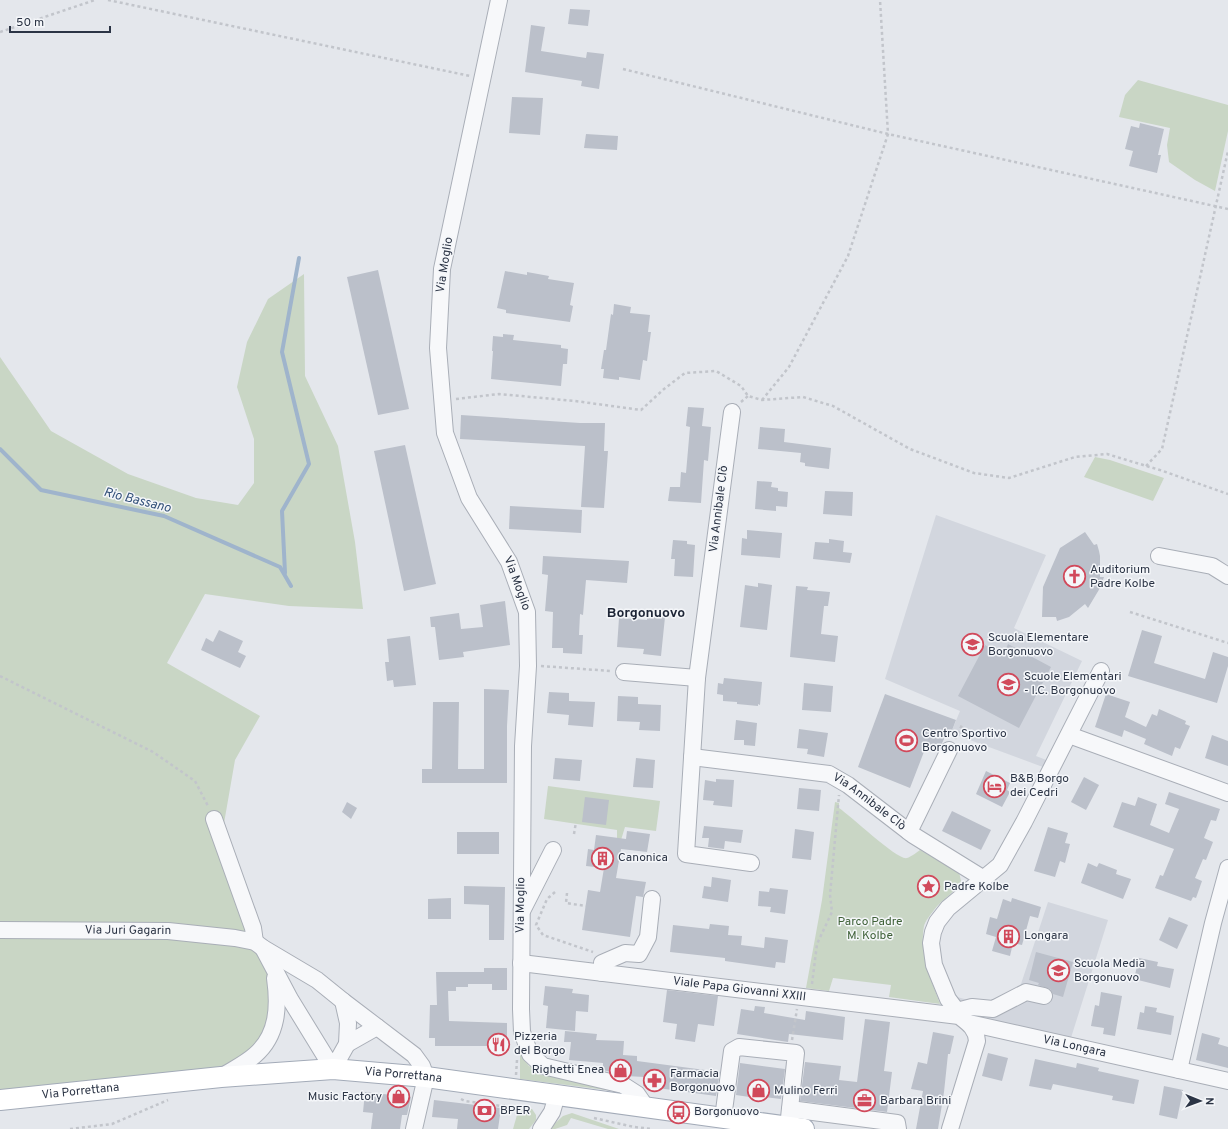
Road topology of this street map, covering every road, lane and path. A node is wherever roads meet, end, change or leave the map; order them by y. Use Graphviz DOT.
graph roads {
  1 [pos="95,0"];
  2 [pos="108,0"];
  3 [pos="499,0"];
  4 [pos="880,0"];
  5 [pos="0,32"];
  6 [pos="623,69"];
  7 [pos="482,78"];
  8 [pos="888,134"];
  9 [pos="1228,152"];
  10 [pos="1216,206"];
  11 [pos="1228,209"];
  12 [pos="762,400"];
  13 [pos="442,401"];
  14 [pos="732,412"];
  15 [pos="1146,466"];
  16 [pos="1228,494"];
  17 [pos="1159,556"];
  18 [pos="1228,576"];
  19 [pos="1130,612"];
  20 [pos="1228,643"];
  21 [pos="528,666"];
  22 [pos="1101,671"];
  23 [pos="624,672"];
  24 [pos="0,676"];
  25 [pos="698,678"];
  26 [pos="1069,735"];
  27 [pos="949,750"];
  28 [pos="692,756"];
  29 [pos="841,781"];
  30 [pos="1228,793"];
  31 [pos="214,819"];
  32 [pos="576,822"];
  33 [pos="909,832"];
  34 [pos="574,834"];
  35 [pos="554,850"];
  36 [pos="751,863"];
  37 [pos="1228,868"];
  38 [pos="984,879"];
  39 [pos="555,892"];
  40 [pos="567,893"];
  41 [pos="652,899"];
  42 [pos="586,906"];
  43 [pos="521,912"];
  44 [pos="0,930"];
  45 [pos="259,945"];
  46 [pos="581,949"];
  47 [pos="521,963"];
  48 [pos="274,970"];
  49 [pos="602,973"];
  50 [pos="1044,996"];
  51 [pos="805,998"];
  52 [pos="343,1001"];
  53 [pos="958,1012"];
  54 [pos="377,1027"];
  55 [pos="526,1041"];
  56 [pos="347,1044"];
  57 [pos="791,1052"];
  58 [pos="333,1069"];
  59 [pos="1179,1070"];
  60 [pos="221,1077"];
  61 [pos="426,1077"];
  62 [pos="1228,1081"];
  63 [pos="556,1095"];
  64 [pos="514,1096"];
  65 [pos="459,1098"];
  66 [pos="169,1099"];
  67 [pos="0,1100"];
  68 [pos="646,1107"];
  69 [pos="587,1116"];
  70 [pos="723,1118"];
  71 [pos="794,1122"];
  72 [pos="112,1124"];
  73 [pos="112,1128"];
  74 [pos="70,1129"];
  75 [pos="414,1129"];
  76 [pos="541,1129"];
  77 [pos="652,1129"];
  78 [pos="898,1129"];
  79 [pos="950,1129"];
  1 -- 5 [label="path"];
  2 -- 7 [label="path"];
  3 -- 7 [label="street, Via Moglio"];
  4 -- 8 [label="path"];
  6 -- 8 [label="path"];
  7 -- 13 [label="street, Via Moglio"];
  8 -- 10 [label="path"];
  8 -- 12 [label="path"];
  9 -- 10 [label="path"];
  10 -- 11 [label="path"];
  10 -- 15 [label="path"];
  12 -- 13 [label="path"];
  12 -- 15 [label="path"];
  13 -- 21 [label="street, Via Moglio"];
  14 -- 25 [label="street, Via Annibale Clò"];
  15 -- 16 [label="path"];
  17 -- 18 [label="street"];
  19 -- 20 [label="path"];
  21 -- 23 [label="path"];
  21 -- 43 [label="street, Via Moglio"];
  22 -- 26 [label="street"];
  23 -- 25 [label="street"];
  24 -- 31 [label="path"];
  25 -- 28 [label="street, Via Annibale Clò"];
  26 -- 30 [label="street"];
  26 -- 38 [label="street"];
  27 -- 33 [label="street"];
  28 -- 29 [label="street, Via Annibale Clò"];
  28 -- 36 [label="street, Via Annibale Clò"];
  29 -- 33 [label="street, Via Annibale Clò"];
  29 -- 51 [label="path"];
  31 -- 45 [label="street"];
  32 -- 34 [label="path"];
  33 -- 38 [label="street, Via Annibale Clò"];
  35 -- 43 [label="street"];
  37 -- 59 [label="street"];
  38 -- 53 [label="street"];
  39 -- 46 [label="path"];
  40 -- 42 [label="path"];
  41 -- 49 [label="street"];
  43 -- 47 [label="street, Via Moglio"];
  44 -- 45 [label="street, Via Juri Gagarin"];
  45 -- 48 [label="street"];
  45 -- 52 [label="street, Via Juri Gagarin"];
  47 -- 49 [label="street, Viale Papa Giovanni XXIII"];
  47 -- 55 [label="street, Via Moglio"];
  48 -- 58 [label="street"];
  48 -- 60 [label="street"];
  49 -- 51 [label="street, Viale Papa Giovanni XXIII"];
  50 -- 53 [label="street"];
  51 -- 53 [label="street, Viale Papa Giovanni XXIII"];
  51 -- 57 [label="path"];
  52 -- 54 [label="street, Via Juri Gagarin"];
  52 -- 56 [label="street"];
  53 -- 59 [label="street, Via Longara"];
  53 -- 79 [label="street"];
  54 -- 56 [label="street"];
  54 -- 61 [label="street, Via Juri Gagarin"];
  55 -- 64 [label="path"];
  55 -- 68 [label="street, Via Moglio"];
  56 -- 58 [label="street"];
  57 -- 70 [label="street"];
  57 -- 71 [label="street"];
  58 -- 60 [label="main road, Via Porrettana"];
  58 -- 61 [label="main road, Via Porrettana"];
  59 -- 62 [label="street, Via Longara"];
  60 -- 67 [label="main road, Via Porrettana"];
  61 -- 64 [label="main road, Via Porrettana"];
  61 -- 75 [label="street"];
  63 -- 64 [label="main road, Via Porrettana"];
  63 -- 68 [label="main road, Via Porrettana"];
  63 -- 76 [label="street"];
  64 -- 65 [label="path"];
  66 -- 72 [label="path"];
  68 -- 70 [label="main road, Via Porrettana"];
  69 -- 77 [label="path"];
  70 -- 71 [label="main road, Via Porrettana"];
  71 -- 78 [label="street"];
  72 -- 73 [label="path"];
  72 -- 74 [label="path"];
}
